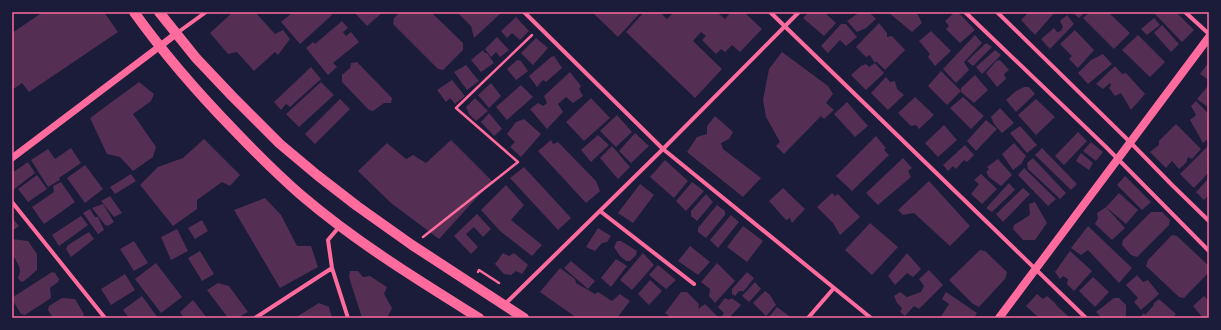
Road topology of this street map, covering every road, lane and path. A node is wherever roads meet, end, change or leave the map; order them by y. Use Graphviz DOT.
graph roads {
  1 [pos="134,12"];
  2 [pos="159,12"];
  3 [pos="206,12"];
  4 [pos="524,12"];
  5 [pos="770,12"];
  6 [pos="799,12"];
  7 [pos="965,12"];
  8 [pos="997,12"];
  9 [pos="1185,12"];
  10 [pos="540,27"];
  11 [pos="785,27"];
  12 [pos="176,34"];
  13 [pos="1209,34"];
  14 [pos="1209,37"];
  15 [pos="160,46"];
  16 [pos="1130,142"];
  17 [pos="663,149"];
  18 [pos="12,158"];
  19 [pos="1118,158"];
  20 [pos="12,202"];
  21 [pos="600,211"];
  22 [pos="1209,221"];
  23 [pos="340,226"];
  24 [pos="412,246"];
  25 [pos="1209,251"];
  26 [pos="332,268"];
  27 [pos="479,270"];
  28 [pos="1035,270"];
  29 [pos="499,283"];
  30 [pos="694,284"];
  31 [pos="834,288"];
  32 [pos="504,306"];
  33 [pos="105,318"];
  34 [pos="255,318"];
  35 [pos="348,318"];
  36 [pos="479,318"];
  37 [pos="524,318"];
  38 [pos="808,318"];
  39 [pos="871,318"];
  40 [pos="999,318"];
  41 [pos="1086,318"];
  1 -- 15 [label="main road"];
  2 -- 12 [label="main road"];
  3 -- 12 [label="street"];
  4 -- 10 [label="street"];
  5 -- 11 [label="street"];
  6 -- 11 [label="street"];
  7 -- 19 [label="street"];
  8 -- 16 [label="street"];
  9 -- 13 [label="street"];
  10 -- 17 [label="street"];
  10 -- 24 [label="path"];
  11 -- 17 [label="street"];
  11 -- 28 [label="street"];
  12 -- 15 [label="street"];
  12 -- 24 [label="main road"];
  14 -- 16 [label="main road"];
  15 -- 18 [label="street"];
  15 -- 23 [label="main road"];
  16 -- 19 [label="main road"];
  16 -- 22 [label="street"];
  17 -- 21 [label="street"];
  17 -- 31 [label="street"];
  19 -- 25 [label="street"];
  19 -- 28 [label="main road"];
  20 -- 33 [label="street"];
  21 -- 30 [label="street"];
  21 -- 32 [label="street"];
  23 -- 26 [label="street"];
  23 -- 36 [label="main road"];
  24 -- 32 [label="main road"];
  26 -- 34 [label="street"];
  26 -- 35 [label="street"];
  27 -- 29 [label="path"];
  28 -- 40 [label="main road"];
  28 -- 41 [label="street"];
  31 -- 38 [label="street"];
  31 -- 39 [label="street"];
  32 -- 37 [label="main road"];
}
